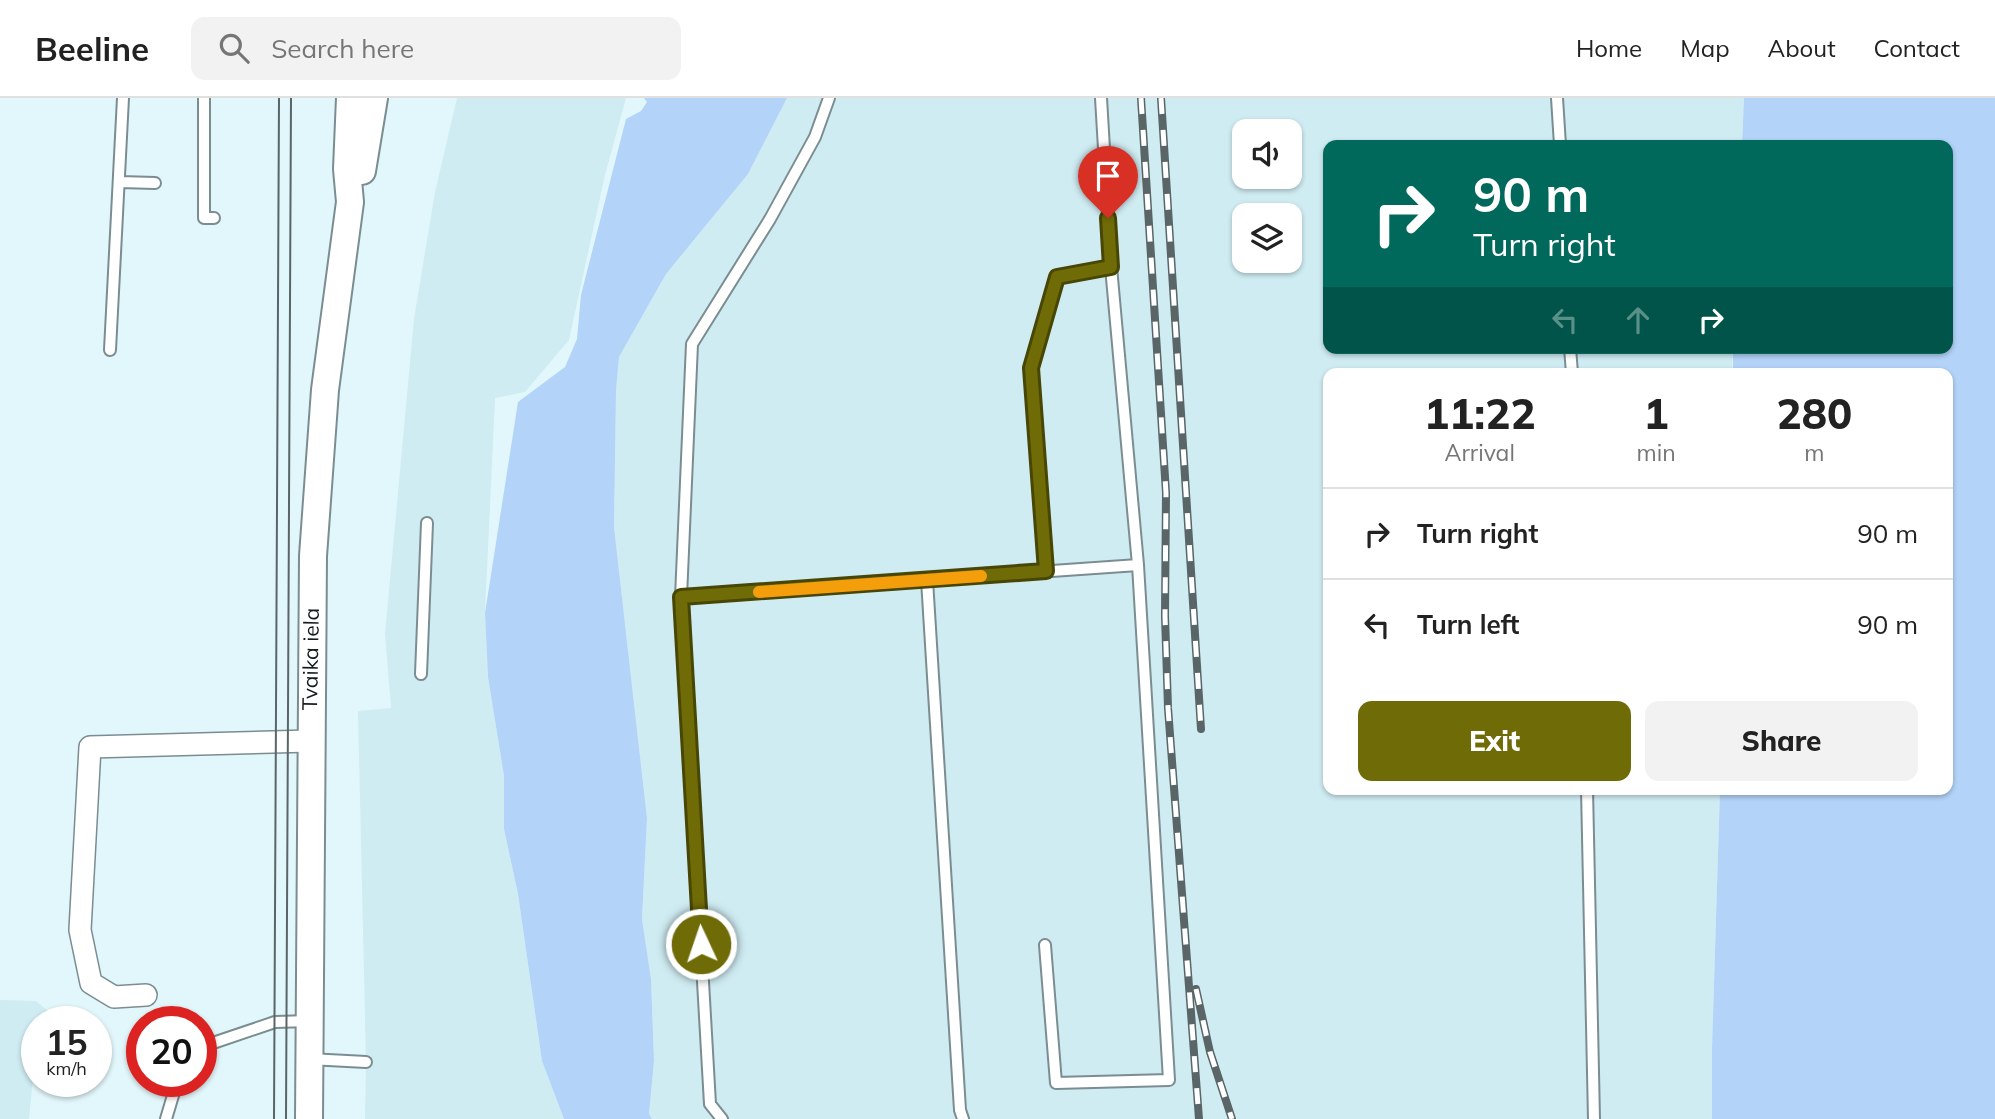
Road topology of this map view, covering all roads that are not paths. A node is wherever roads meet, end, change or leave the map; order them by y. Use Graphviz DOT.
graph roads {
  1 [pos="123,98"];
  2 [pos="204,98"];
  3 [pos="350,98"];
  4 [pos="374,98"];
  5 [pos="829,98"];
  6 [pos="1101,98"];
  7 [pos="1557,98"];
  8 [pos="1560,140"];
  9 [pos="120,182"];
  10 [pos="155,183"];
  11 [pos="350,202"];
  12 [pos="214,218"];
  13 [pos="1111,267"];
  14 [pos="110,350"];
  15 [pos="427,523"];
  16 [pos="1138,565"];
  17 [pos="1046,571"];
  18 [pos="927,580"];
  19 [pos="681,597"];
  20 [pos="421,674"];
  21 [pos="310,741"];
  22 [pos="1587,795"];
  23 [pos="1045,945"];
  24 [pos="146,995"];
  25 [pos="310,1021"];
  26 [pos="217,1042"];
  27 [pos="309,1059"];
  28 [pos="366,1062"];
  29 [pos="173,1097"];
  30 [pos="166,1119"];
  31 [pos="309,1119"];
  32 [pos="722,1119"];
  33 [pos="963,1119"];
  34 [pos="1594,1119"];
  1 -- 9 [label="lane"];
  2 -- 12 [label="lane"];
  3 -- 11 [label="street, Tvaika iela"];
  4 -- 11 [label="street, Tvaika iela"];
  5 -- 19 [label="lane"];
  6 -- 13 [label="lane"];
  7 -- 8 [label="lane"];
  9 -- 10 [label="lane"];
  9 -- 14 [label="lane"];
  11 -- 21 [label="street, Tvaika iela"];
  13 -- 16 [label="lane"];
  13 -- 17 [label="lane"];
  15 -- 20 [label="lane"];
  16 -- 17 [label="lane"];
  16 -- 23 [label="lane"];
  17 -- 18 [label="lane"];
  18 -- 19 [label="lane"];
  18 -- 33 [label="lane"];
  19 -- 32 [label="lane"];
  21 -- 24 [label="street"];
  21 -- 25 [label="street, Tvaika iela"];
  22 -- 34 [label="lane"];
  25 -- 26 [label="lane"];
  25 -- 27 [label="street, Tvaika iela"];
  27 -- 28 [label="lane"];
  27 -- 31 [label="street, Tvaika iela"];
  29 -- 30 [label="lane"];
}
